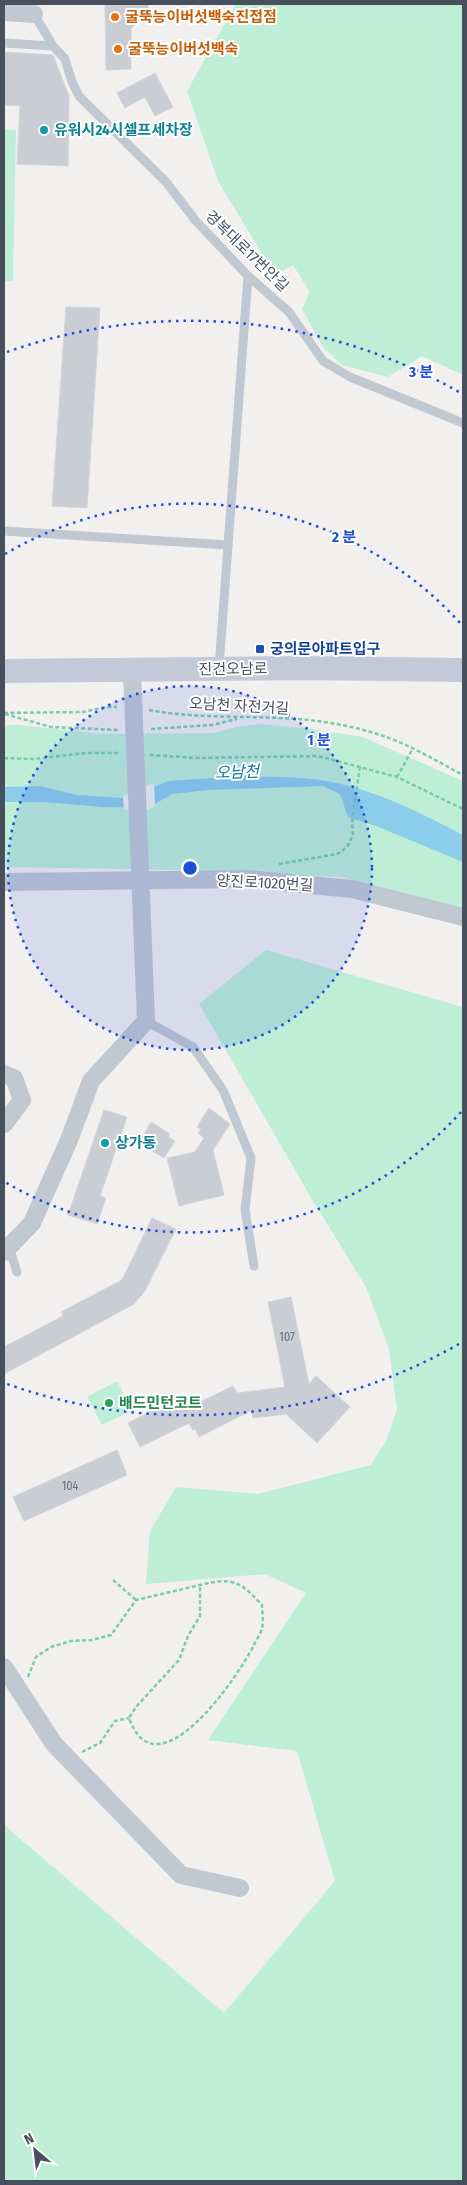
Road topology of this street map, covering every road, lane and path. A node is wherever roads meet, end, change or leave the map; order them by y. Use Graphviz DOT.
graph roads {
  1 [pos="4,12"];
  2 [pos="34,14"];
  3 [pos="4,43"];
  4 [pos="53,46"];
  5 [pos="248,276"];
  6 [pos="463,423"];
  7 [pos="4,531"];
  8 [pos="228,546"];
  9 [pos="219,669"];
  10 [pos="394,669"];
  11 [pos="463,670"];
  12 [pos="4,671"];
  13 [pos="132,671"];
  14 [pos="463,686"];
  15 [pos="133,711"];
  16 [pos="4,712"];
  17 [pos="413,748"];
  18 [pos="124,754"];
  19 [pos="142,755"];
  20 [pos="4,758"];
  21 [pos="360,766"];
  22 [pos="463,774"];
  23 [pos="397,777"];
  24 [pos="463,809"];
  25 [pos="275,865"];
  26 [pos="140,877"];
  27 [pos="4,882"];
  28 [pos="463,917"];
  29 [pos="146,1021"];
  30 [pos="4,1074"];
  31 [pos="4,1124"];
  32 [pos="6,1249"];
  33 [pos="254,1266"];
  34 [pos="17,1272"];
  35 [pos="114,1580"];
  36 [pos="200,1585"];
  37 [pos="136,1600"];
  38 [pos="4,1667"];
  39 [pos="27,1703"];
  40 [pos="129,1718"];
  41 [pos="71,1762"];
  42 [pos="240,1888"];
  1 -- 2 [label="street"];
  2 -- 4 [label="lane, 경복대로17번안길"];
  3 -- 4 [label="lane"];
  4 -- 5 [label="lane, 경복대로17번안길"];
  5 -- 6 [label="lane, 경복대로17번안길"];
  5 -- 8 [label="lane"];
  7 -- 8 [label="lane"];
  8 -- 9 [label="lane"];
  9 -- 10 [label="main road, 진건오남로"];
  9 -- 13 [label="main road, 진건오남로"];
  10 -- 11 [label="main road, 진건오남로"];
  10 -- 14 [label="main road"];
  12 -- 13 [label="main road, 진건오남로"];
  13 -- 15 [label="street"];
  15 -- 16 [label="path, 오남천 자전거길"];
  15 -- 17 [label="path, 오남천 자전거길"];
  15 -- 26 [label="street"];
  17 -- 22 [label="path, 오남천 자전거길"];
  17 -- 23 [label="path"];
  18 -- 20 [label="path"];
  19 -- 21 [label="path"];
  21 -- 23 [label="path"];
  21 -- 25 [label="path"];
  23 -- 24 [label="path"];
  26 -- 27 [label="street, 양진로1020번길"];
  26 -- 28 [label="street, 양진로1020번길"];
  26 -- 29 [label="street"];
  29 -- 32 [label="street"];
  29 -- 33 [label="lane"];
  30 -- 31 [label="street"];
  32 -- 34 [label="lane"];
  35 -- 37 [label="path"];
  36 -- 37 [label="path"];
  36 -- 40 [label="path"];
  36 -- 40 [label="path"];
  37 -- 39 [label="path"];
  38 -- 39 [label="street"];
  39 -- 41 [label="street"];
  40 -- 41 [label="path"];
  41 -- 42 [label="street"];
}
